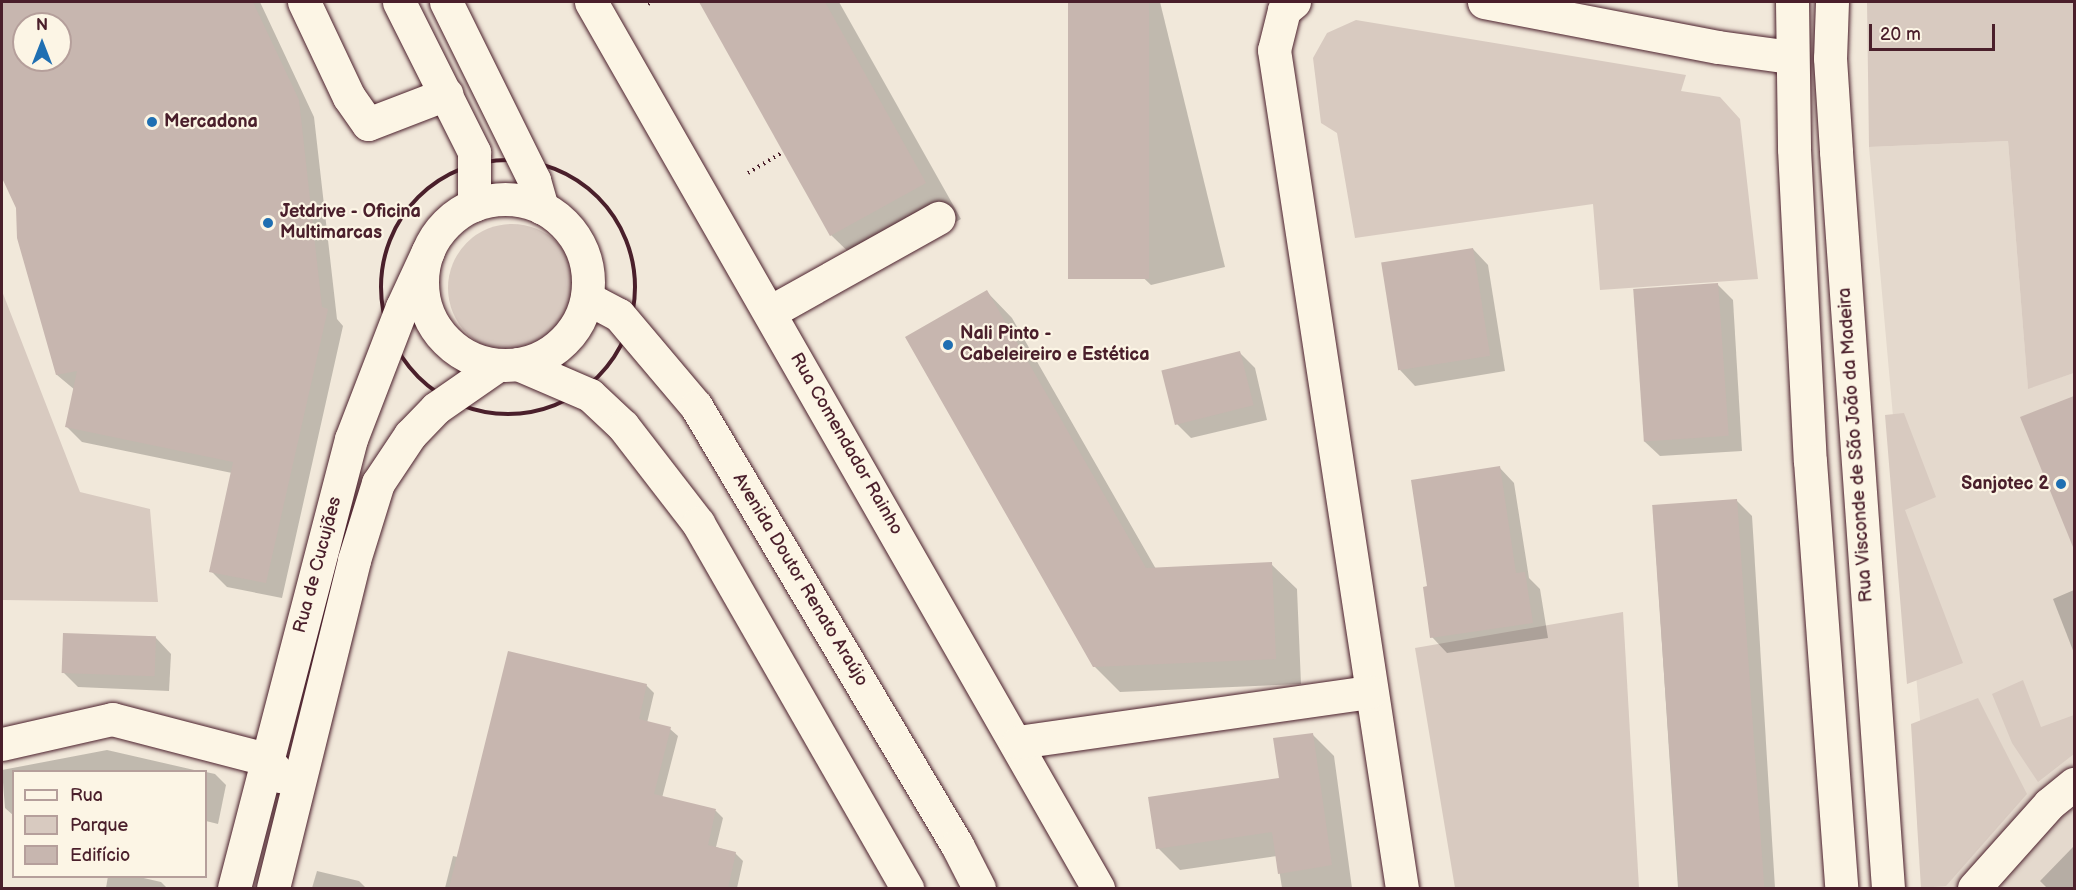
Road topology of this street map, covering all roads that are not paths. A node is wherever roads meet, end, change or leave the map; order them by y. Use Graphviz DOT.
graph roads {
  1 [pos="304,2"];
  2 [pos="399,2"];
  3 [pos="446,2"];
  4 [pos="591,2"];
  5 [pos="1294,2"];
  6 [pos="1484,2"];
  7 [pos="1792,2"];
  8 [pos="1832,2"];
  9 [pos="1791,57"];
  10 [pos="446,94"];
  11 [pos="474,205"];
  12 [pos="542,208"];
  13 [pos="938,218"];
  14 [pos="428,250"];
  15 [pos="587,298"];
  16 [pos="770,312"];
  17 [pos="508,365"];
  18 [pos="1369,692"];
  19 [pos="1018,742"];
  20 [pos="2,744"];
  21 [pos="266,759"];
  22 [pos="2074,784"];
  23 [pos="297,795"];
  24 [pos="234,888"];
  25 [pos="273,888"];
  26 [pos="907,888"];
  27 [pos="979,888"];
  28 [pos="1098,888"];
  29 [pos="1402,888"];
  30 [pos="1840,888"];
  31 [pos="1888,888"];
  32 [pos="1974,888"];
  1 -- 10 [label="main road"];
  2 -- 10 [label="main road"];
  3 -- 12 [label="main road"];
  4 -- 16 [label="main road, Rua Comendador Rainho"];
  5 -- 18 [label="main road"];
  6 -- 9 [label="main road"];
  7 -- 9 [label="main road"];
  8 -- 31 [label="main road, Rua Visconde de São João da Madeira"];
  9 -- 30 [label="main road"];
  10 -- 11 [label="main road"];
  11 -- 12 [label="main road"];
  11 -- 14 [label="main road"];
  12 -- 15 [label="main road"];
  13 -- 16 [label="main road"];
  14 -- 17 [label="main road"];
  14 -- 21 [label="main road, Rua de Cucujães"];
  15 -- 17 [label="main road"];
  15 -- 27 [label="main road, Avenida Doutor Renato Araújo"];
  16 -- 19 [label="main road, Rua Comendador Rainho"];
  17 -- 23 [label="main road, Rua de Cucujães"];
  17 -- 26 [label="main road"];
  18 -- 19 [label="main road"];
  18 -- 29 [label="main road"];
  19 -- 28 [label="main road, Rua Comendador Rainho"];
  20 -- 21 [label="main road"];
  21 -- 23 [label="main road"];
  21 -- 24 [label="main road, Rua de Cucujães"];
  22 -- 32 [label="main road"];
  23 -- 25 [label="main road, Rua de Cucujães"];
}
